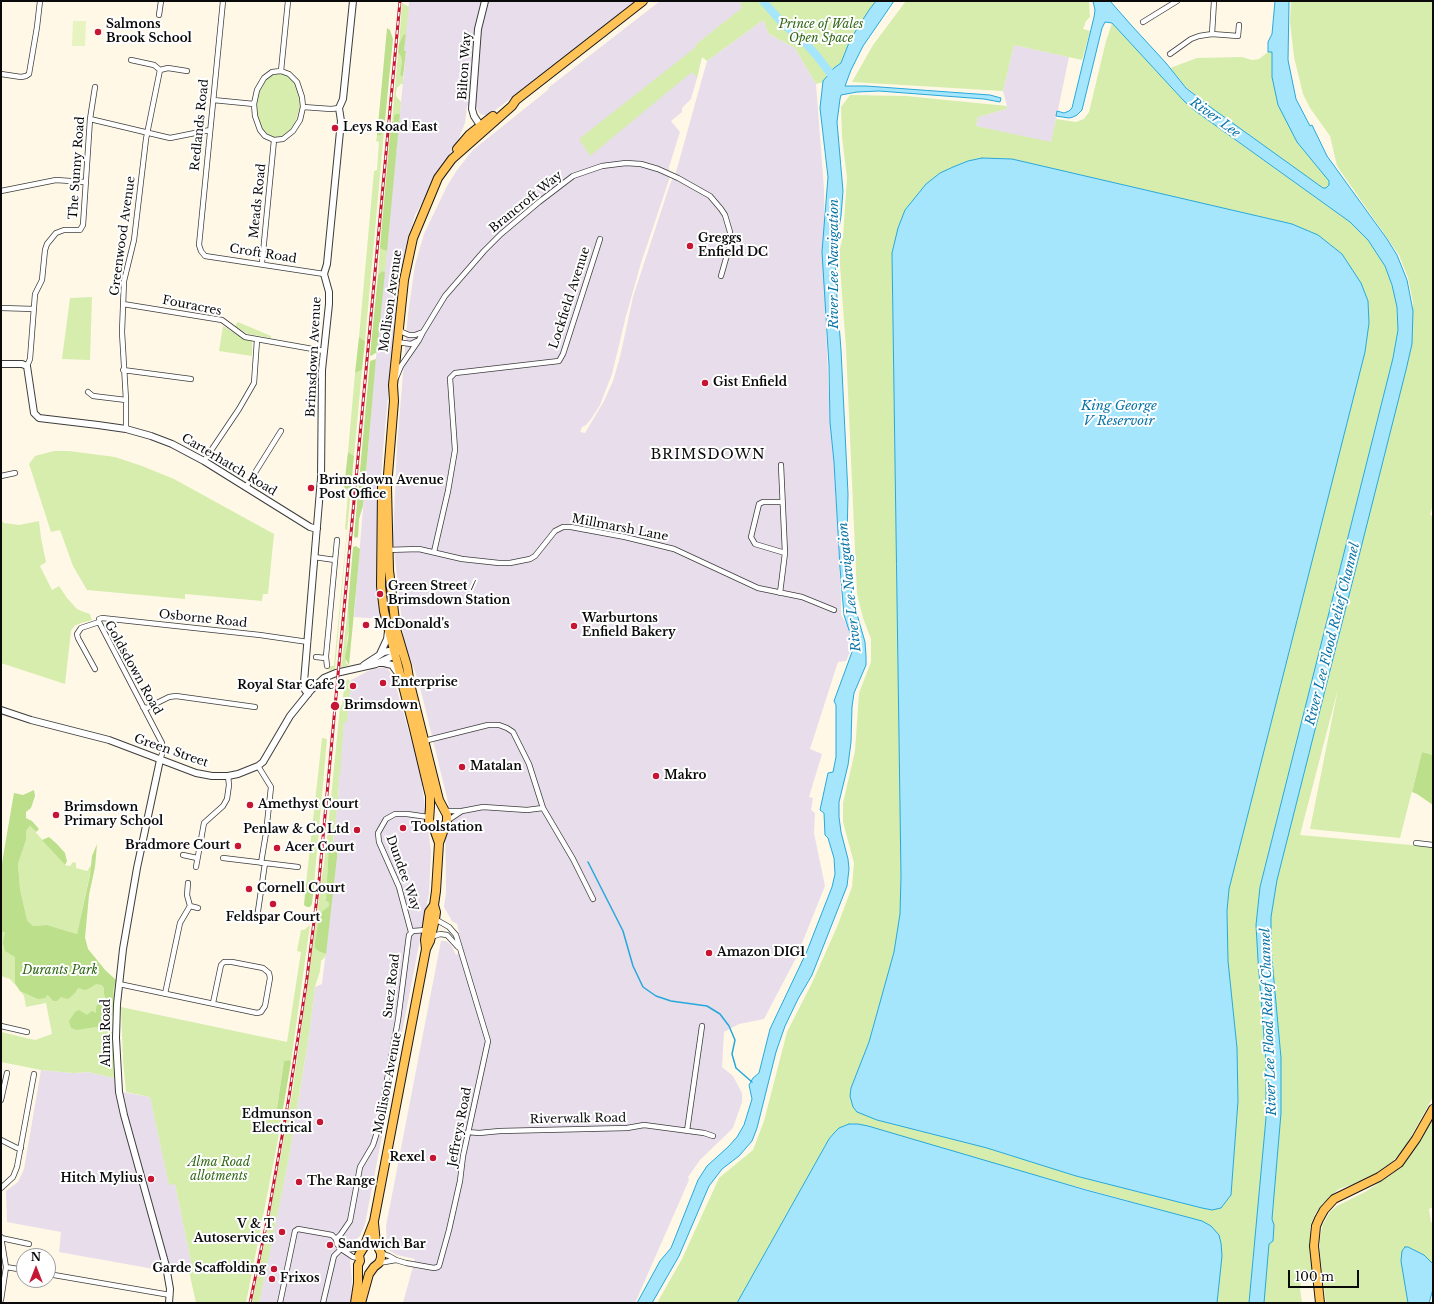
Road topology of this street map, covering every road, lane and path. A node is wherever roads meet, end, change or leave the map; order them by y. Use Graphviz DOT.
graph roads {
  1 [pos="40,1"];
  2 [pos="161,1"];
  3 [pos="223,1"];
  4 [pos="288,1"];
  5 [pos="353,1"];
  6 [pos="485,1"];
  7 [pos="643,1"];
  8 [pos="1177,1"];
  9 [pos="1214,1"];
  10 [pos="1172,2"];
  11 [pos="159,15"];
  12 [pos="1143,22"];
  13 [pos="1239,25"];
  14 [pos="1212,34"];
  15 [pos="1170,54"];
  16 [pos="132,60"];
  17 [pos="160,70"];
  18 [pos="187,71"];
  19 [pos="281,71"];
  20 [pos="1,74"];
  21 [pos="95,87"];
  22 [pos="213,100"];
  23 [pos="254,104"];
  24 [pos="303,107"];
  25 [pos="339,108"];
  26 [pos="90,119"];
  27 [pos="482,128"];
  28 [pos="210,130"];
  29 [pos="147,132"];
  30 [pos="274,140"];
  31 [pos="86,182"];
  32 [pos="1,191"];
  33 [pos="600,239"];
  34 [pos="201,251"];
  35 [pos="262,263"];
  36 [pos="324,274"];
  37 [pos="720,276"];
  38 [pos="123,304"];
  39 [pos="1,308"];
  40 [pos="34,309"];
  41 [pos="399,324"];
  42 [pos="422,332"];
  43 [pos="258,340"];
  44 [pos="419,340"];
  45 [pos="397,342"];
  46 [pos="324,351"];
  47 [pos="1,364"];
  48 [pos="27,366"];
  49 [pos="123,370"];
  50 [pos="191,379"];
  51 [pos="393,385"];
  52 [pos="88,392"];
  53 [pos="126,400"];
  54 [pos="126,430"];
  55 [pos="281,431"];
  56 [pos="204,461"];
  57 [pos="781,465"];
  58 [pos="15,473"];
  59 [pos="1,476"];
  60 [pos="246,487"];
  61 [pos="782,502"];
  62 [pos="317,529"];
  63 [pos="337,540"];
  64 [pos="386,549"];
  65 [pos="434,552"];
  66 [pos="785,553"];
  67 [pos="314,557"];
  68 [pos="335,560"];
  69 [pos="780,593"];
  70 [pos="834,610"];
  71 [pos="99,622"];
  72 [pos="392,629"];
  73 [pos="308,642"];
  74 [pos="397,652"];
  75 [pos="380,654"];
  76 [pos="316,657"];
  77 [pos="326,658"];
  78 [pos="376,664"];
  79 [pos="327,666"];
  80 [pos="362,667"];
  81 [pos="95,669"];
  82 [pos="402,679"];
  83 [pos="308,694"];
  84 [pos="143,707"];
  85 [pos="255,707"];
  86 [pos="1,710"];
  87 [pos="424,741"];
  88 [pos="160,760"];
  89 [pos="258,766"];
  90 [pos="228,776"];
  91 [pos="543,808"];
  92 [pos="444,810"];
  93 [pos="462,811"];
  94 [pos="429,815"];
  95 [pos="446,823"];
  96 [pos="433,826"];
  97 [pos="439,843"];
  98 [pos="1416,843"];
  99 [pos="1433,845"];
  100 [pos="183,855"];
  101 [pos="197,858"];
  102 [pos="223,858"];
  103 [pos="263,863"];
  104 [pos="196,867"];
  105 [pos="298,867"];
  106 [pos="188,883"];
  107 [pos="594,899"];
  108 [pos="190,906"];
  109 [pos="434,906"];
  110 [pos="198,908"];
  111 [pos="257,918"];
  112 [pos="435,919"];
  113 [pos="411,932"];
  114 [pos="429,934"];
  115 [pos="461,950"];
  116 [pos="119,984"];
  117 [pos="165,994"];
  118 [pos="213,1003"];
  119 [pos="1,1026"];
  120 [pos="702,1026"];
  121 [pos="27,1032"];
  122 [pos="7,1073"];
  123 [pos="34,1074"];
  124 [pos="1,1100"];
  125 [pos="1433,1108"];
  126 [pos="688,1131"];
  127 [pos="468,1132"];
  128 [pos="713,1136"];
  129 [pos="1,1140"];
  130 [pos="21,1148"];
  131 [pos="1,1188"];
  132 [pos="374,1221"];
  133 [pos="1,1238"];
  134 [pos="336,1239"];
  135 [pos="29,1244"];
  136 [pos="363,1247"];
  137 [pos="342,1250"];
  138 [pos="380,1252"];
  139 [pos="2,1255"];
  140 [pos="360,1260"];
  141 [pos="396,1260"];
  142 [pos="376,1265"];
  143 [pos="6,1267"];
  144 [pos="16,1269"];
  145 [pos="56,1275"];
  146 [pos="170,1295"];
  147 [pos="1,1300"];
  148 [pos="169,1303"];
  149 [pos="280,1303"];
  150 [pos="323,1303"];
  151 [pos="355,1303"];
  152 [pos="361,1303"];
  153 [pos="1320,1303"];
  1 -- 20 [label="street"];
  2 -- 11 [label="street"];
  3 -- 22 [label="street, Redlands Road"];
  4 -- 19 [label="street"];
  5 -- 25 [label="street, Brimsdown Avenue"];
  6 -- 27 [label="street, Bilton Way"];
  7 -- 27 [label="main road, Mollison Avenue"];
  8 -- 10 [label="street"];
  9 -- 14 [label="street"];
  10 -- 12 [label="street"];
  13 -- 14 [label="street"];
  14 -- 15 [label="street"];
  16 -- 17 [label="street"];
  17 -- 18 [label="street"];
  17 -- 29 [label="street, Greenwood Avenue"];
  19 -- 23 [label="street"];
  19 -- 24 [label="street"];
  21 -- 26 [label="street, The Sunny Road"];
  22 -- 23 [label="street"];
  22 -- 28 [label="street, Redlands Road"];
  23 -- 30 [label="street"];
  24 -- 25 [label="street"];
  24 -- 30 [label="street"];
  25 -- 36 [label="street, Brimsdown Avenue"];
  26 -- 29 [label="street"];
  26 -- 31 [label="street, The Sunny Road"];
  27 -- 41 [label="main road, Mollison Avenue"];
  28 -- 29 [label="street"];
  28 -- 34 [label="street, Redlands Road"];
  29 -- 38 [label="street, Greenwood Avenue"];
  30 -- 35 [label="street, Meads Road"];
  31 -- 32 [label="street"];
  31 -- 40 [label="street, The Sunny Road"];
  33 -- 65 [label="street, Lockfield Avenue"];
  34 -- 35 [label="street, Croft Road"];
  35 -- 36 [label="street, Croft Road"];
  36 -- 46 [label="street, Brimsdown Avenue"];
  37 -- 42 [label="street, Brancroft Way"];
  38 -- 43 [label="street, Fouracres"];
  38 -- 49 [label="street, Greenwood Avenue"];
  39 -- 40 [label="street"];
  40 -- 48 [label="street, The Sunny Road"];
  41 -- 42 [label="street"];
  41 -- 45 [label="main road, Mollison Avenue"];
  42 -- 44 [label="street, Brancroft Way"];
  43 -- 46 [label="street, Fouracres"];
  43 -- 56 [label="street"];
  44 -- 45 [label="street"];
  44 -- 51 [label="street, Brancroft Way"];
  45 -- 51 [label="main road, Mollison Avenue"];
  46 -- 62 [label="street, Brimsdown Avenue"];
  47 -- 48 [label="street"];
  48 -- 54 [label="street, Carterhatch Road"];
  49 -- 50 [label="street"];
  49 -- 53 [label="street, Greenwood Avenue"];
  51 -- 64 [label="main road, Mollison Avenue"];
  52 -- 53 [label="street"];
  53 -- 54 [label="street, Greenwood Avenue"];
  54 -- 56 [label="street, Carterhatch Road"];
  55 -- 60 [label="street"];
  56 -- 60 [label="street, Carterhatch Road"];
  57 -- 61 [label="street"];
  58 -- 59 [label="street"];
  60 -- 62 [label="street, Carterhatch Road"];
  61 -- 66 [label="street"];
  61 -- 66 [label="street"];
  62 -- 67 [label="street, Brimsdown Avenue"];
  63 -- 68 [label="street"];
  64 -- 65 [label="street, Millmarsh Lane"];
  64 -- 72 [label="main road, Mollison Avenue"];
  64 -- 72 [label="main road, Mollison Avenue"];
  65 -- 69 [label="street, Millmarsh Lane"];
  66 -- 69 [label="street"];
  67 -- 68 [label="street"];
  67 -- 73 [label="street, Brimsdown Avenue"];
  68 -- 77 [label="street"];
  69 -- 70 [label="street, Millmarsh Lane"];
  71 -- 73 [label="street, Osborne Road"];
  71 -- 81 [label="street, Goldsdown Road"];
  71 -- 84 [label="street, Goldsdown Road"];
  72 -- 74 [label="main road, Mollison Avenue"];
  72 -- 75 [label="street"];
  73 -- 83 [label="street, Brimsdown Avenue"];
  74 -- 75 [label="street"];
  74 -- 78 [label="street"];
  74 -- 82 [label="main road, Mollison Avenue"];
  74 -- 87 [label="main road, Mollison Avenue"];
  75 -- 80 [label="street"];
  76 -- 77 [label="street"];
  77 -- 79 [label="street"];
  78 -- 80 [label="street"];
  78 -- 82 [label="street"];
  80 -- 83 [label="street"];
  82 -- 94 [label="main road, Mollison Avenue"];
  83 -- 89 [label="street"];
  84 -- 85 [label="street"];
  84 -- 88 [label="street, Goldsdown Road"];
  86 -- 88 [label="street, Green Street"];
  87 -- 91 [label="street"];
  87 -- 92 [label="main road, Mollison Avenue"];
  88 -- 90 [label="street, Green Street"];
  88 -- 116 [label="street, Alma Road"];
  89 -- 90 [label="street, Green Street"];
  89 -- 103 [label="street"];
  90 -- 101 [label="street"];
  91 -- 93 [label="street"];
  91 -- 107 [label="street"];
  92 -- 93 [label="street"];
  92 -- 94 [label="main road"];
  92 -- 95 [label="main road, Mollison Avenue"];
  93 -- 95 [label="street"];
  94 -- 96 [label="main road, Mollison Avenue"];
  94 -- 113 [label="street, Dundee Way"];
  95 -- 96 [label="main road"];
  95 -- 97 [label="main road, Mollison Avenue"];
  96 -- 97 [label="main road, Mollison Avenue"];
  97 -- 109 [label="main road, Mollison Avenue"];
  98 -- 99 [label="street"];
  100 -- 101 [label="street"];
  101 -- 104 [label="street"];
  102 -- 103 [label="street"];
  103 -- 105 [label="street"];
  103 -- 111 [label="street"];
  106 -- 108 [label="street"];
  108 -- 110 [label="street"];
  108 -- 117 [label="street"];
  109 -- 112 [label="main road, Mollison Avenue"];
  109 -- 114 [label="main road, Mollison Avenue"];
  112 -- 114 [label="main road, Mollison Avenue"];
  112 -- 115 [label="street, Jeffreys Road"];
  113 -- 114 [label="street"];
  113 -- 134 [label="street, Suez Road"];
  114 -- 115 [label="street, Jeffreys Road"];
  114 -- 132 [label="main road, Mollison Avenue"];
  115 -- 127 [label="street, Jeffreys Road"];
  116 -- 117 [label="street"];
  116 -- 146 [label="street, Alma Road"];
  117 -- 118 [label="street"];
  118 -- 118 [label="street"];
  119 -- 121 [label="street"];
  120 -- 126 [label="street"];
  122 -- 124 [label="street"];
  123 -- 130 [label="street"];
  125 -- 153 [label="main road"];
  126 -- 127 [label="street, Riverwalk Road"];
  126 -- 128 [label="street, Riverwalk Road"];
  127 -- 141 [label="street, Jeffreys Road"];
  129 -- 130 [label="street"];
  130 -- 131 [label="street"];
  132 -- 136 [label="main road, Mollison Avenue"];
  132 -- 138 [label="main road, Mollison Avenue"];
  133 -- 135 [label="street"];
  133 -- 139 [label="street"];
  134 -- 137 [label="street"];
  134 -- 149 [label="street"];
  136 -- 137 [label="street"];
  136 -- 138 [label="main road"];
  136 -- 140 [label="main road, Mollison Avenue"];
  137 -- 140 [label="street"];
  137 -- 150 [label="street"];
  138 -- 141 [label="street, Jeffreys Road"];
  138 -- 142 [label="main road, Mollison Avenue"];
  139 -- 143 [label="street"];
  140 -- 142 [label="main road"];
  140 -- 151 [label="main road, Mollison Avenue"];
  141 -- 142 [label="street, Jeffreys Road"];
  142 -- 152 [label="main road, Mollison Avenue"];
  143 -- 144 [label="street"];
  143 -- 147 [label="street"];
  145 -- 146 [label="street"];
  146 -- 148 [label="street, Alma Road"];
}
